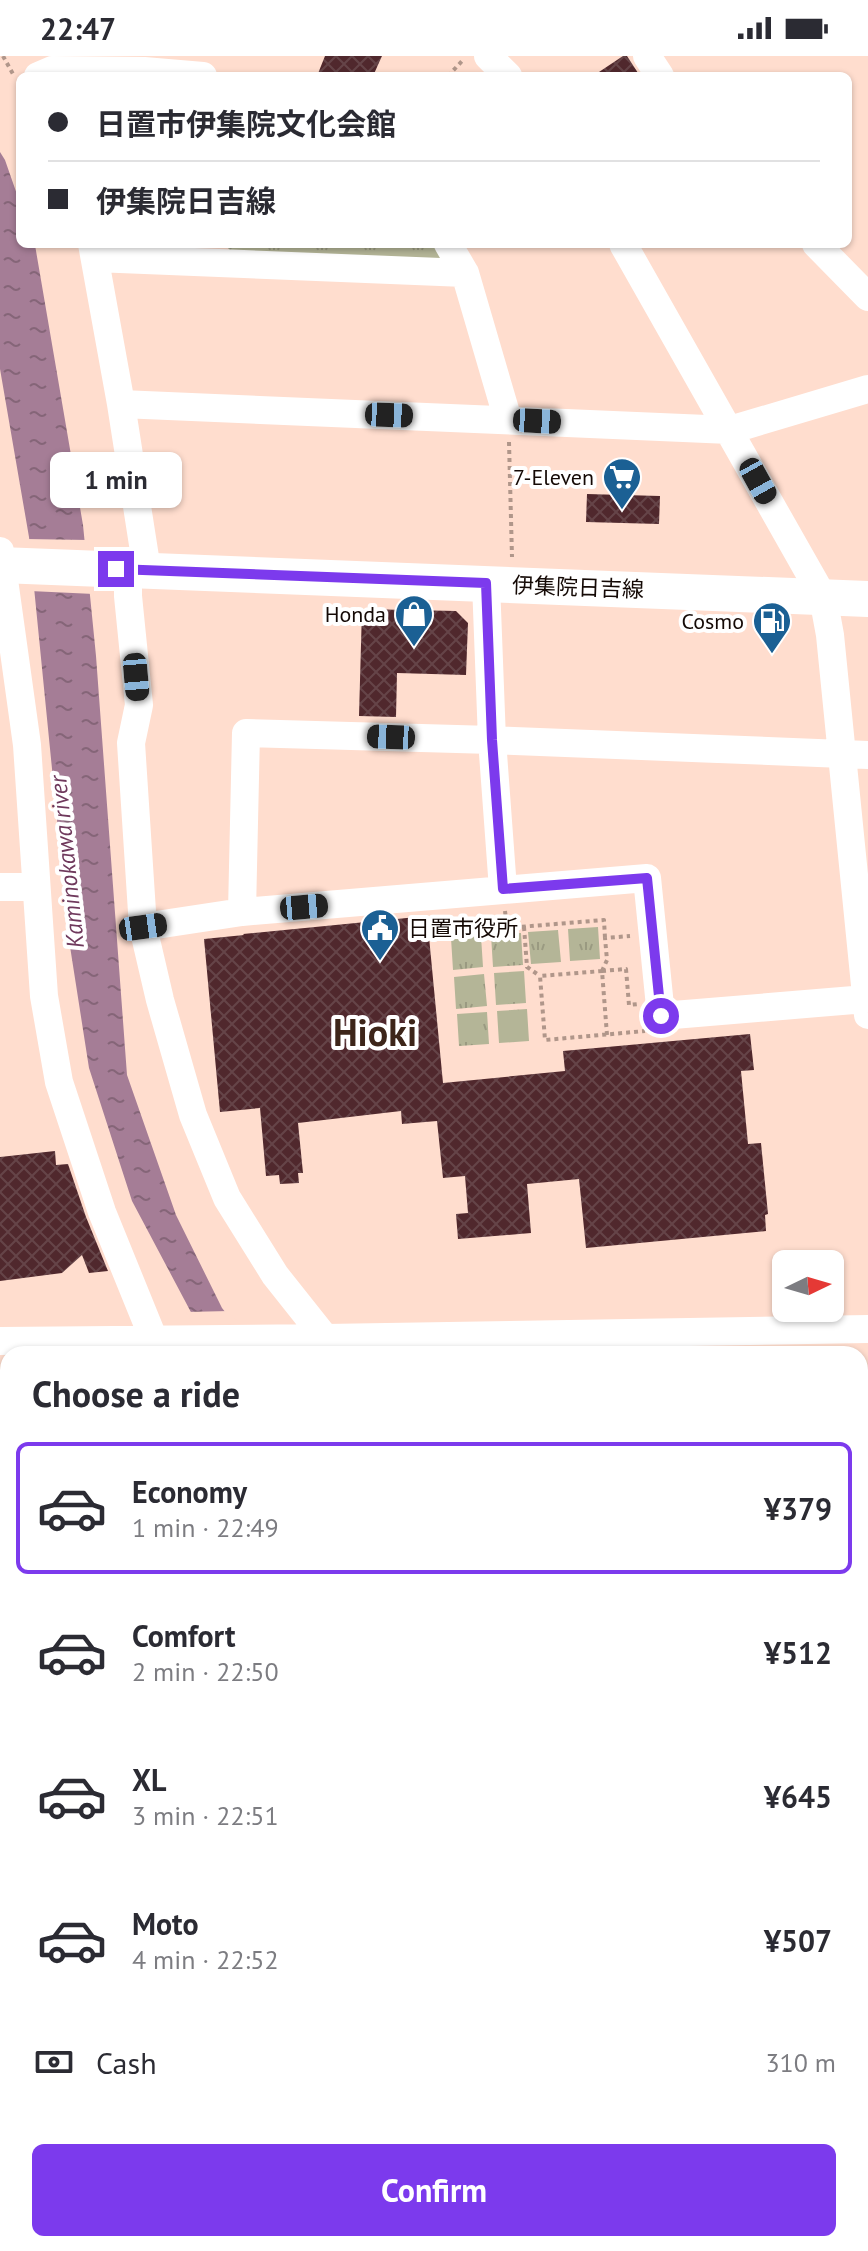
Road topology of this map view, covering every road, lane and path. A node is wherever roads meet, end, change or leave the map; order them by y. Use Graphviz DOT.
graph roads {
  1 [pos="3,56"];
  2 [pos="476,58"];
  3 [pos="145,63"];
  4 [pos="20,66"];
  5 [pos="47,72"];
  6 [pos="185,72"];
  7 [pos="454,72"];
  8 [pos="501,72"];
  9 [pos="450,248"];
  10 [pos="625,248"];
  11 [pos="820,248"];
  12 [pos="94,251"];
  13 [pos="221,253"];
  14 [pos="465,273"];
  15 [pos="868,297"];
  16 [pos="868,389"];
  17 [pos="121,404"];
  18 [pos="508,420"];
  19 [pos="730,430"];
  20 [pos="5,562"];
  21 [pos="130,569"];
  22 [pos="500,584"];
  23 [pos="823,597"];
  24 [pos="868,599"];
  25 [pos="492,740"];
  26 [pos="855,755"];
  27 [pos="0,887"];
  28 [pos="35,887"];
  29 [pos="503,889"];
  30 [pos="863,908"];
  31 [pos="242,912"];
  32 [pos="143,927"];
  33 [pos="524,927"];
  34 [pos="653,934"];
  35 [pos="605,938"];
  36 [pos="602,971"];
  37 [pos="540,976"];
  38 [pos="659,1002"];
  39 [pos="867,1007"];
  40 [pos="646,1031"];
  41 [pos="607,1035"];
  42 [pos="868,1329"];
  43 [pos="0,1341"];
  44 [pos="326,1342"];
  45 [pos="168,1345"];
  1 -- 4 [label="path"];
  2 -- 7 [label="path"];
  2 -- 8 [label="street"];
  3 -- 5 [label="street"];
  3 -- 6 [label="street"];
  9 -- 14 [label="street"];
  10 -- 19 [label="street"];
  11 -- 15 [label="street"];
  12 -- 13 [label="street"];
  12 -- 17 [label="street"];
  13 -- 14 [label="street"];
  14 -- 18 [label="street"];
  16 -- 19 [label="street"];
  17 -- 18 [label="street"];
  17 -- 21 [label="street"];
  18 -- 19 [label="street"];
  18 -- 22 [label="path"];
  19 -- 23 [label="street"];
  20 -- 21 [label="main road, 伊集院日吉線"];
  20 -- 28 [label="street"];
  21 -- 22 [label="main road, 伊集院日吉線"];
  21 -- 32 [label="street"];
  22 -- 23 [label="main road, 伊集院日吉線"];
  22 -- 25 [label="street"];
  23 -- 24 [label="main road, 伊集院日吉線"];
  23 -- 26 [label="street"];
  25 -- 26 [label="street"];
  25 -- 29 [label="street"];
  25 -- 31 [label="street"];
  26 -- 30 [label="street"];
  27 -- 28 [label="street"];
  28 -- 45 [label="street"];
  29 -- 31 [label="street"];
  29 -- 33 [label="path"];
  29 -- 34 [label="street"];
  30 -- 39 [label="street"];
  31 -- 32 [label="street"];
  32 -- 44 [label="street"];
  33 -- 35 [label="path"];
  33 -- 37 [label="path"];
  34 -- 35 [label="path"];
  34 -- 38 [label="street"];
  35 -- 36 [label="path"];
  36 -- 37 [label="path"];
  36 -- 38 [label="path"];
  36 -- 41 [label="path"];
  37 -- 41 [label="path"];
  38 -- 39 [label="street"];
  40 -- 41 [label="path"];
  42 -- 44 [label="street"];
  43 -- 45 [label="street"];
  44 -- 45 [label="street"];
}
